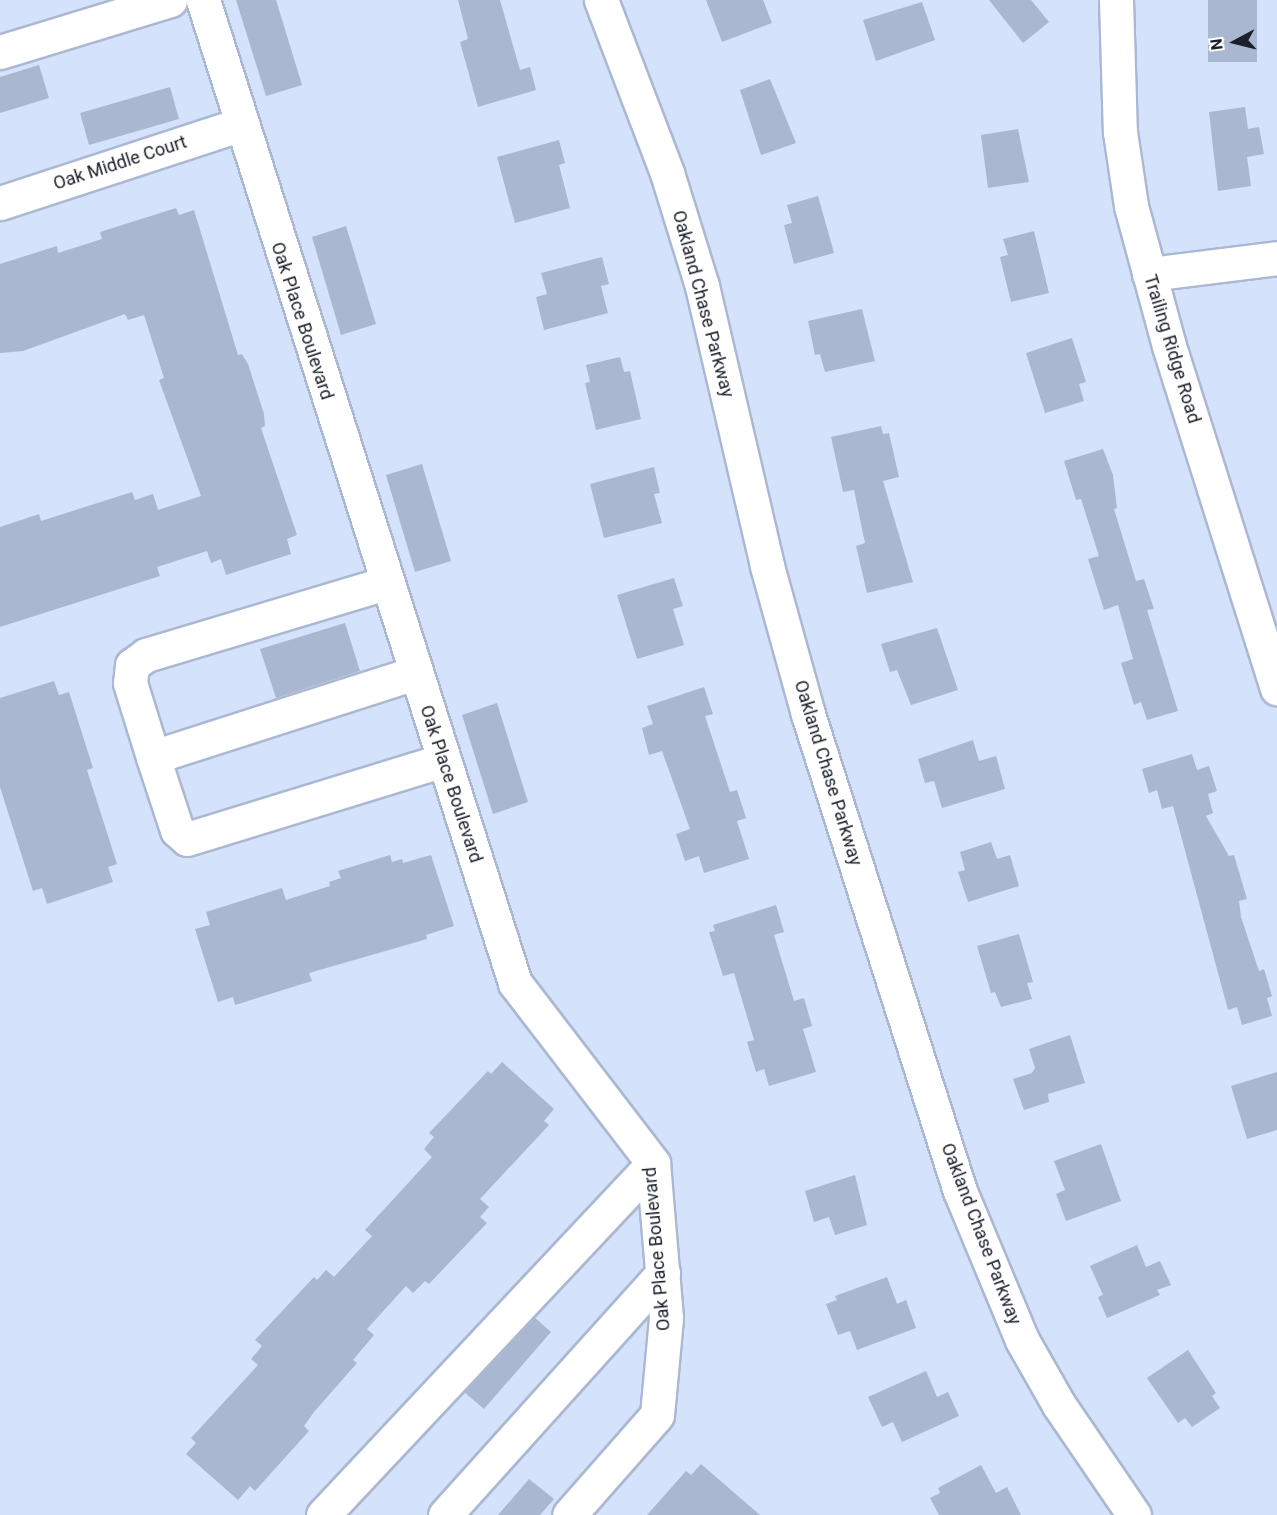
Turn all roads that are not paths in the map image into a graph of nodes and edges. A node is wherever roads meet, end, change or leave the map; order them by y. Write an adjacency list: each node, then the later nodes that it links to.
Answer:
1 (170, 0): 5 (street)
2 (203, 0): 6 (street, Oak Place Boulevard)
3 (601, 0): 20 (street, Oakland Chase Parkway)
4 (1116, 0): 9 (street, Trailing Ridge Road)
5 (0, 52)
6 (240, 124): 7 (street, Oak Middle Court); 10 (street, Oak Place Boulevard)
7 (0, 203)
8 (1277, 258): 9 (street)
9 (1149, 274): 12 (street, Trailing Ridge Road)
10 (386, 583): 11 (street, Oak Place Boulevard); 13 (street)
11 (415, 673): 13 (street); 14 (street, Oak Place Boulevard)
12 (1277, 688)
13 (153, 757): 14 (street)
14 (443, 760): 15 (street, Oak Place Boulevard)
15 (653, 1163): 16 (street, Oak Place Boulevard); 17 (street)
16 (663, 1273): 18 (street); 19 (street, Oak Place Boulevard)
17 (323, 1515)
18 (445, 1515)
19 (569, 1515)
20 (1134, 1515)

